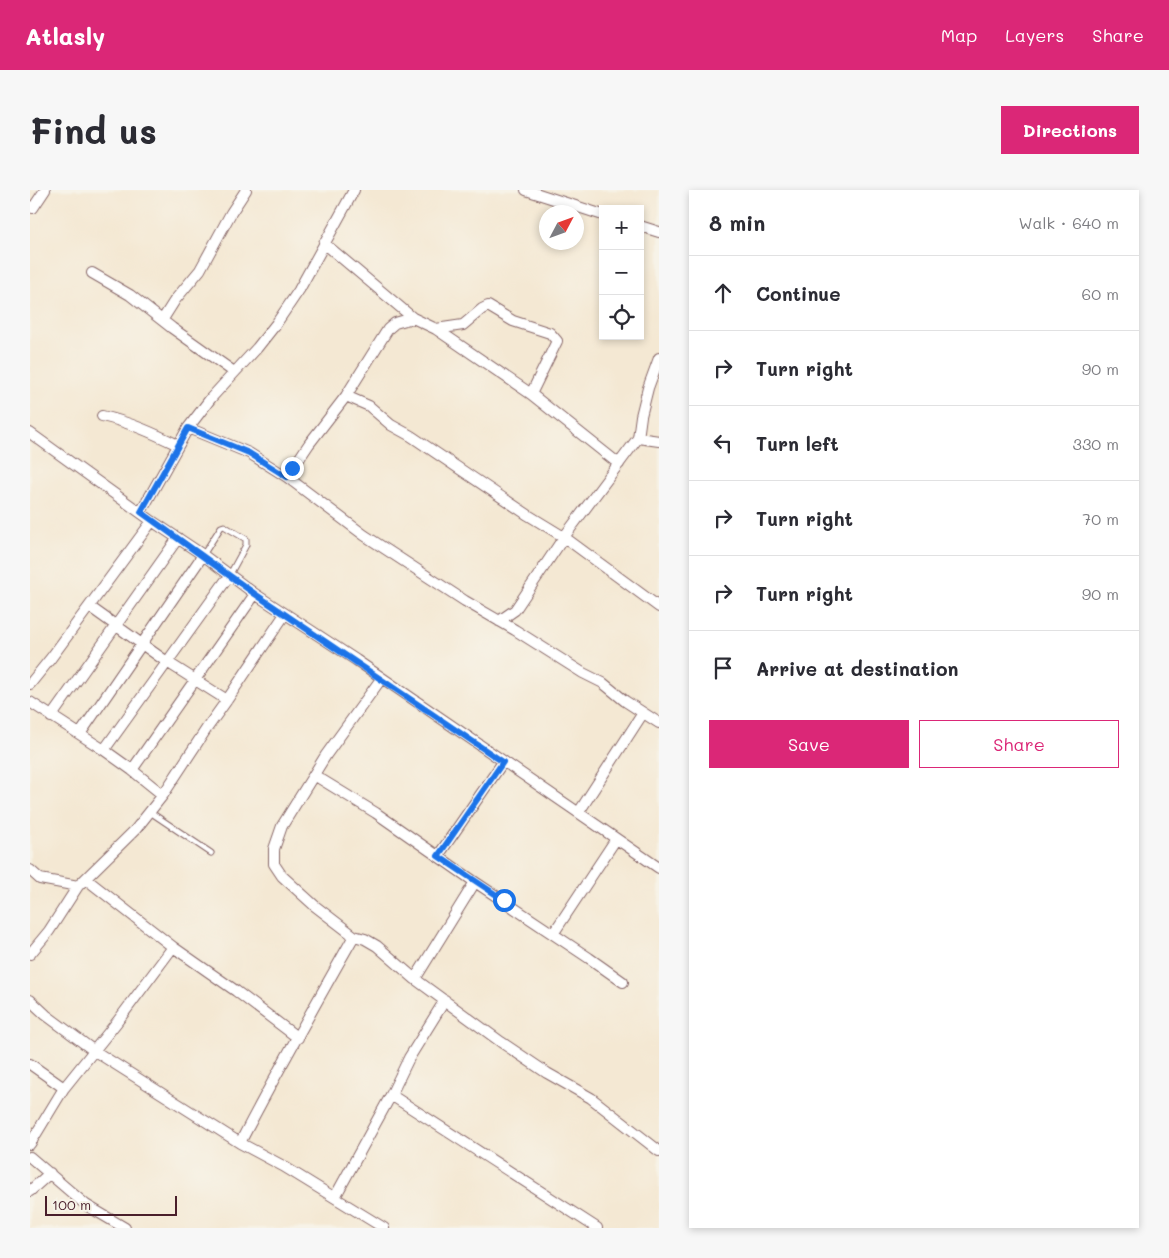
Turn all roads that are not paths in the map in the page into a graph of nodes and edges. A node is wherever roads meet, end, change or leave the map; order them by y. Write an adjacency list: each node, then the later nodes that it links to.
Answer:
1 (45, 190): 5 (street)
2 (246, 190): 12 (street)
3 (354, 190): 9 (street)
4 (526, 190): 6 (street)
5 (33, 208)
6 (599, 214)
7 (644, 227): 8 (street)
8 (659, 232)
9 (324, 243): 11 (street); 15 (street)
10 (92, 273): 12 (street)
11 (413, 318): 13 (street); 17 (street)
12 (163, 319): 15 (street)
13 (436, 329): 16 (street); 16 (street)
14 (659, 358): 21 (street)
15 (234, 372): 19 (street)
16 (531, 394): 24 (street)
17 (346, 396): 25 (street); 28 (street)
18 (102, 416): 23 (street)
19 (188, 428): 23 (street); 25 (street)
20 (30, 433): 26 (street)
21 (638, 438): 22 (street); 24 (street)
22 (659, 441)
23 (178, 445): 26 (street)
24 (619, 464): 28 (street)
25 (287, 477): 37 (street)
26 (141, 512): 27 (street)
27 (152, 521): 29 (street); 33 (street)
28 (564, 537): 34 (street); 35 (street)
29 (178, 538): 30 (street); 38 (street)
30 (203, 555): 31 (street); 31 (lane); 40 (street)
31 (229, 576): 32 (street); 41 (street)
32 (255, 594): 36 (street); 43 (street)
33 (90, 607): 38 (street); 44 (street)
34 (659, 607)
35 (515, 610): 37 (street); 39 (street)
36 (284, 614): 42 (street); 45 (street)
37 (499, 621): 39 (street)
38 (116, 626): 40 (street); 48 (street)
39 (515, 630): 47 (street)
40 (141, 644): 41 (street); 50 (street)
41 (167, 662): 43 (street); 51 (street)
42 (382, 679): 52 (street); 54 (street)
43 (194, 680): 45 (street); 53 (street)
44 (30, 684)
45 (228, 700): 55 (street)
46 (30, 702): 48 (street)
47 (643, 713): 49 (street); 57 (street)
48 (51, 717): 50 (street)
49 (659, 723)
50 (80, 734): 51 (street)
51 (104, 750): 53 (street)
52 (503, 762): 57 (street); 60 (street)
53 (132, 770): 55 (street)
54 (314, 775): 60 (street); 67 (street)
55 (163, 795): 56 (street)
56 (149, 812): 59 (lane); 63 (street)
57 (579, 812): 58 (street)
58 (616, 839): 61 (street); 66 (street)
59 (212, 853)
60 (438, 856): 64 (street)
61 (659, 868)
62 (30, 870): 65 (street)
63 (86, 879): 65 (street); 68 (street)
64 (475, 882): 66 (street); 70 (street)
65 (78, 886): 69 (street)
66 (553, 934): 71 (street)
67 (354, 936): 70 (street); 74 (street)
68 (173, 947): 74 (street); 75 (street)
69 (30, 954)
70 (415, 978): 73 (street)
71 (623, 982)
72 (30, 1000): 75 (street)
73 (445, 1000): 78 (street); 81 (street)
74 (298, 1038): 79 (street)
75 (93, 1050): 77 (street); 79 (street)
76 (30, 1064): 77 (street)
77 (64, 1088): 80 (street)
78 (391, 1095): 85 (street); 88 (street)
79 (240, 1143): 85 (street)
80 (30, 1144)
81 (659, 1151)
82 (30, 1157): 83 (street)
83 (50, 1173): 84 (street); 86 (street)
84 (30, 1191)
85 (335, 1197): 87 (street)
86 (125, 1228)
87 (384, 1228)
88 (597, 1228)

